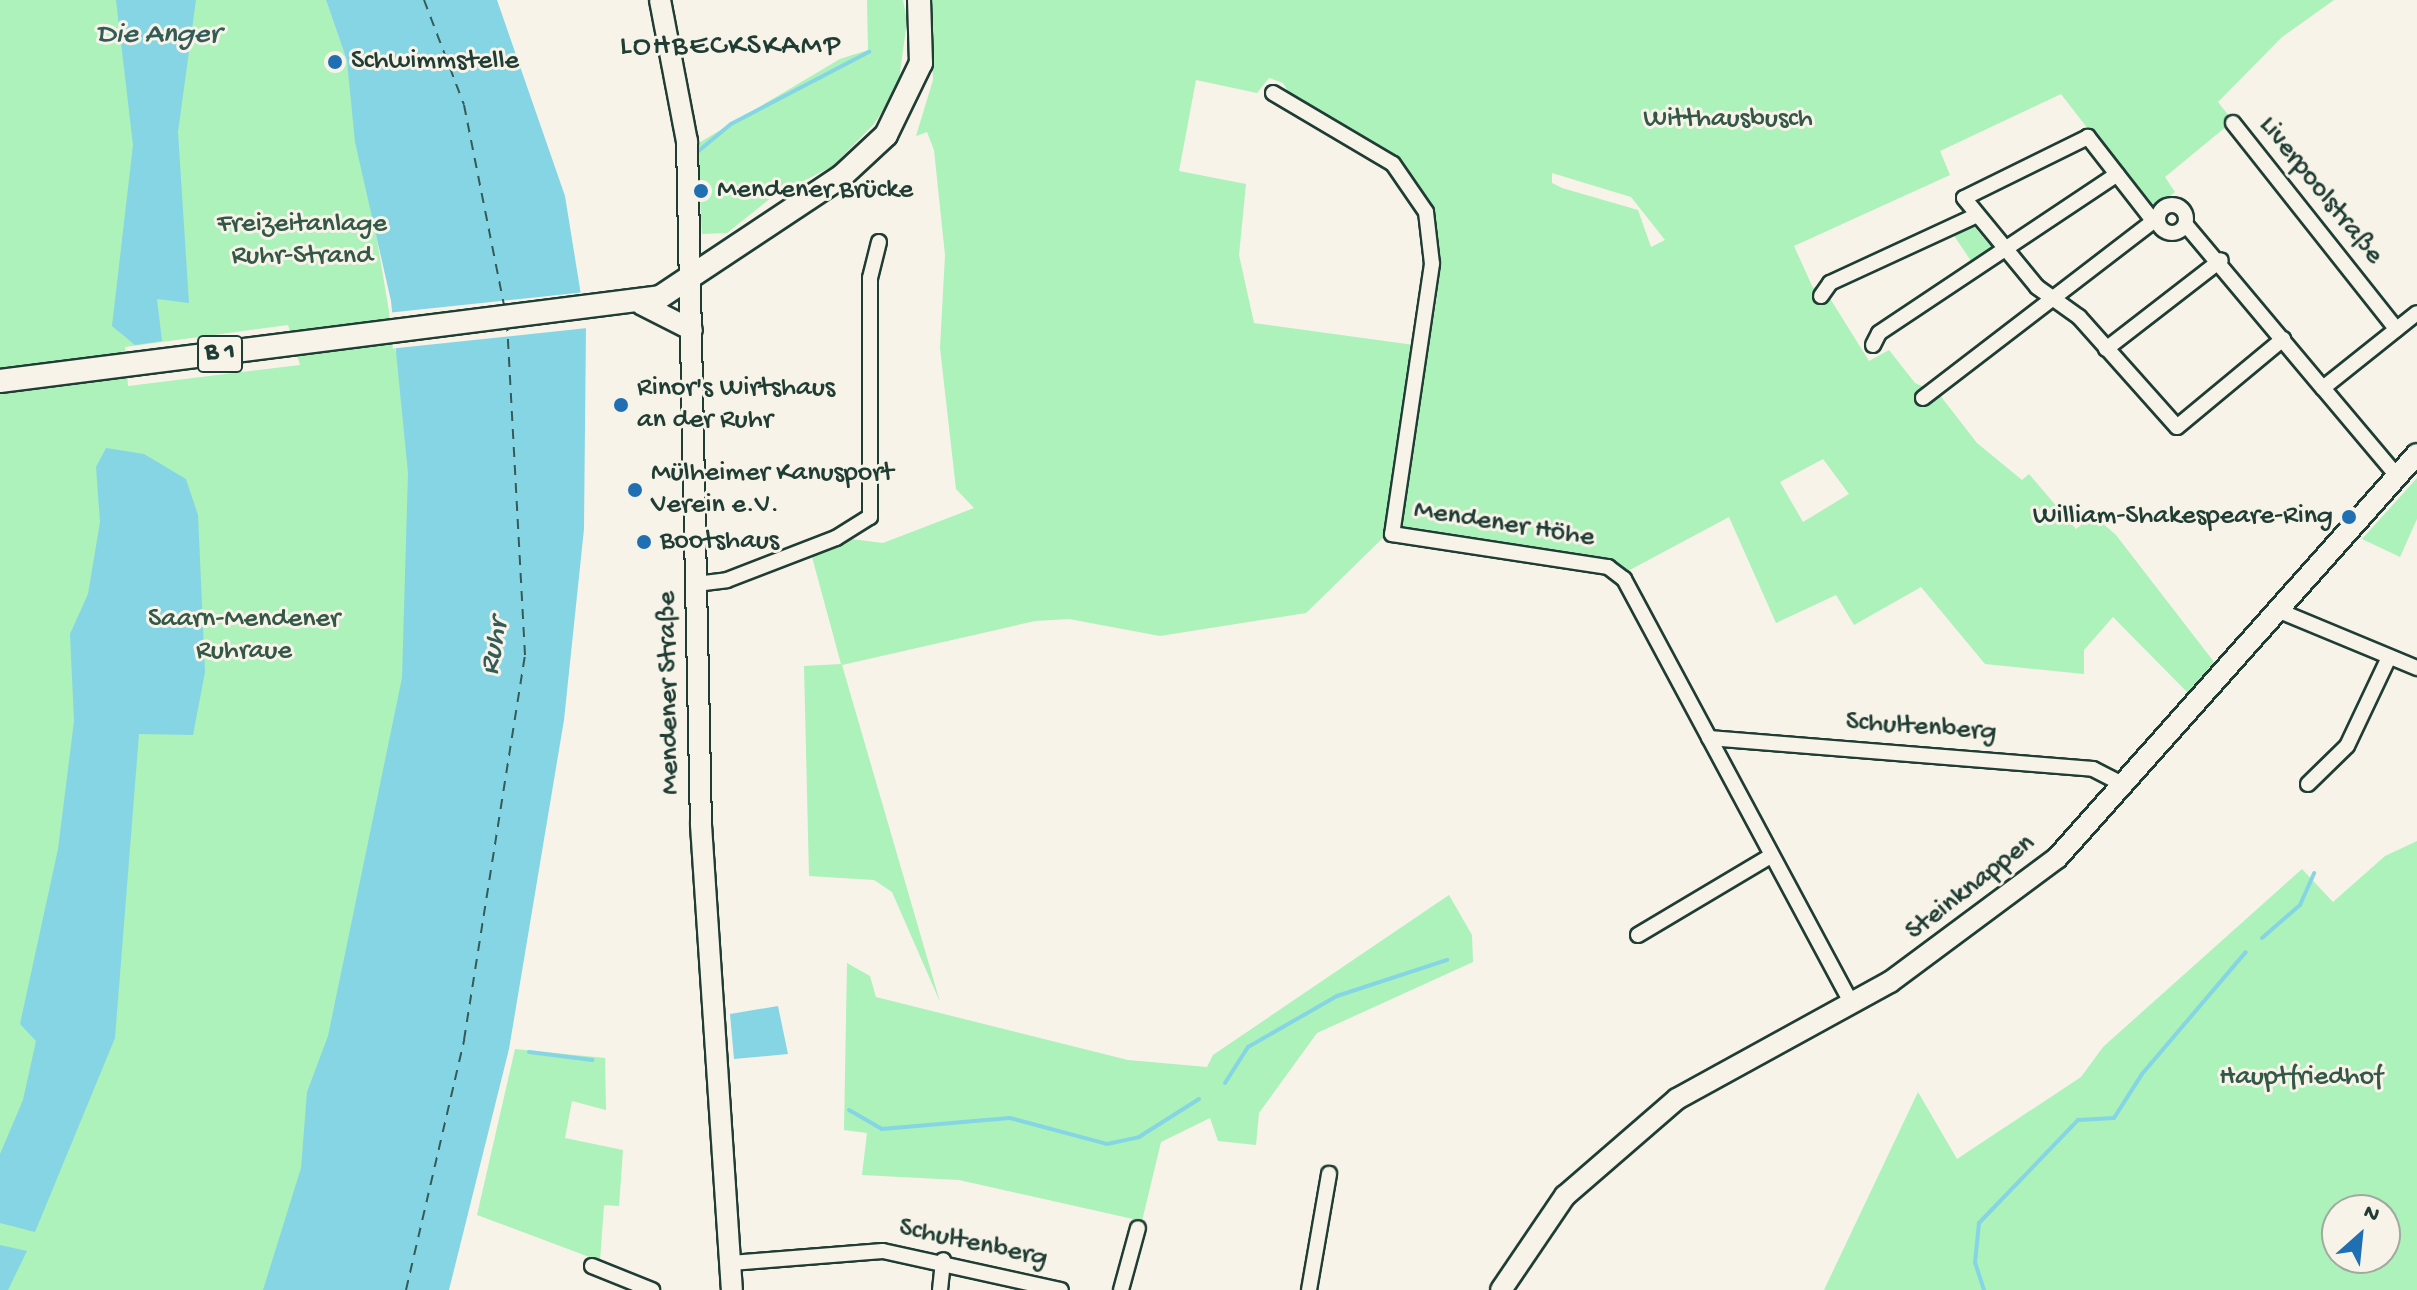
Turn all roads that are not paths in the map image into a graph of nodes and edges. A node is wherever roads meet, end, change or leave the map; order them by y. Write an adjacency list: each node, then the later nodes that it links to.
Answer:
1 (660, 0): 12 (street, Mendener Straße)
2 (919, 0): 12 (main road, B 1)
3 (1273, 93): 31 (street, Mendener Höhe)
4 (2233, 123): 17 (street, Liverpoolstraße)
5 (2117, 174): 6 (street); 7 (street); 10 (street)
6 (1977, 215): 10 (street); 13 (street)
7 (2154, 218): 8 (street); 8 (street); 14 (street)
8 (2186, 225): 11 (street)
9 (879, 242): 27 (street)
10 (2004, 250): 14 (street); 20 (street)
11 (2221, 260): 19 (street); 21 (street)
12 (691, 279): 15 (main road, B 1); 18 (street, Mendener Straße)
13 (1821, 296)
14 (2052, 296): 21 (street); 24 (street)
15 (636, 304): 18 (street); 22 (main road, B 1)
16 (2417, 313): 17 (street)
17 (2396, 329): 23 (street)
18 (692, 330): 27 (street, Mendener Straße)
19 (2283, 339): 21 (street); 23 (street)
20 (1873, 345)
21 (2106, 349)
22 (0, 381)
23 (2323, 388): 26 (street)
24 (1923, 398)
25 (2417, 454): 26 (street, Steinknappen)
26 (2397, 476): 28 (street, Steinknappen)
27 (696, 584): 40 (street, Mendener Straße)
28 (2277, 610): 29 (street); 33 (street, Steinknappen)
29 (2389, 657): 30 (street); 32 (street)
30 (2417, 668)
31 (1709, 738): 33 (street, Schultenberg); 34 (street, Mendener Höhe)
32 (2308, 784)
33 (2124, 785): 36 (street, Steinknappen)
34 (1769, 857): 35 (street); 36 (street, Mendener Höhe)
35 (1638, 935)
36 (1852, 1004): 48 (street, Steinknappen)
37 (1329, 1174): 47 (street)
38 (1138, 1228): 46 (street)
39 (943, 1260): 40 (street, Schultenberg); 44 (street); 45 (street, Schultenberg)
40 (731, 1263): 43 (street, Mendener Straße)
41 (592, 1266): 42 (street)
42 (652, 1290)
43 (732, 1290)
44 (940, 1290)
45 (1061, 1290)
46 (1121, 1290)
47 (1309, 1290)
48 (1501, 1290)

